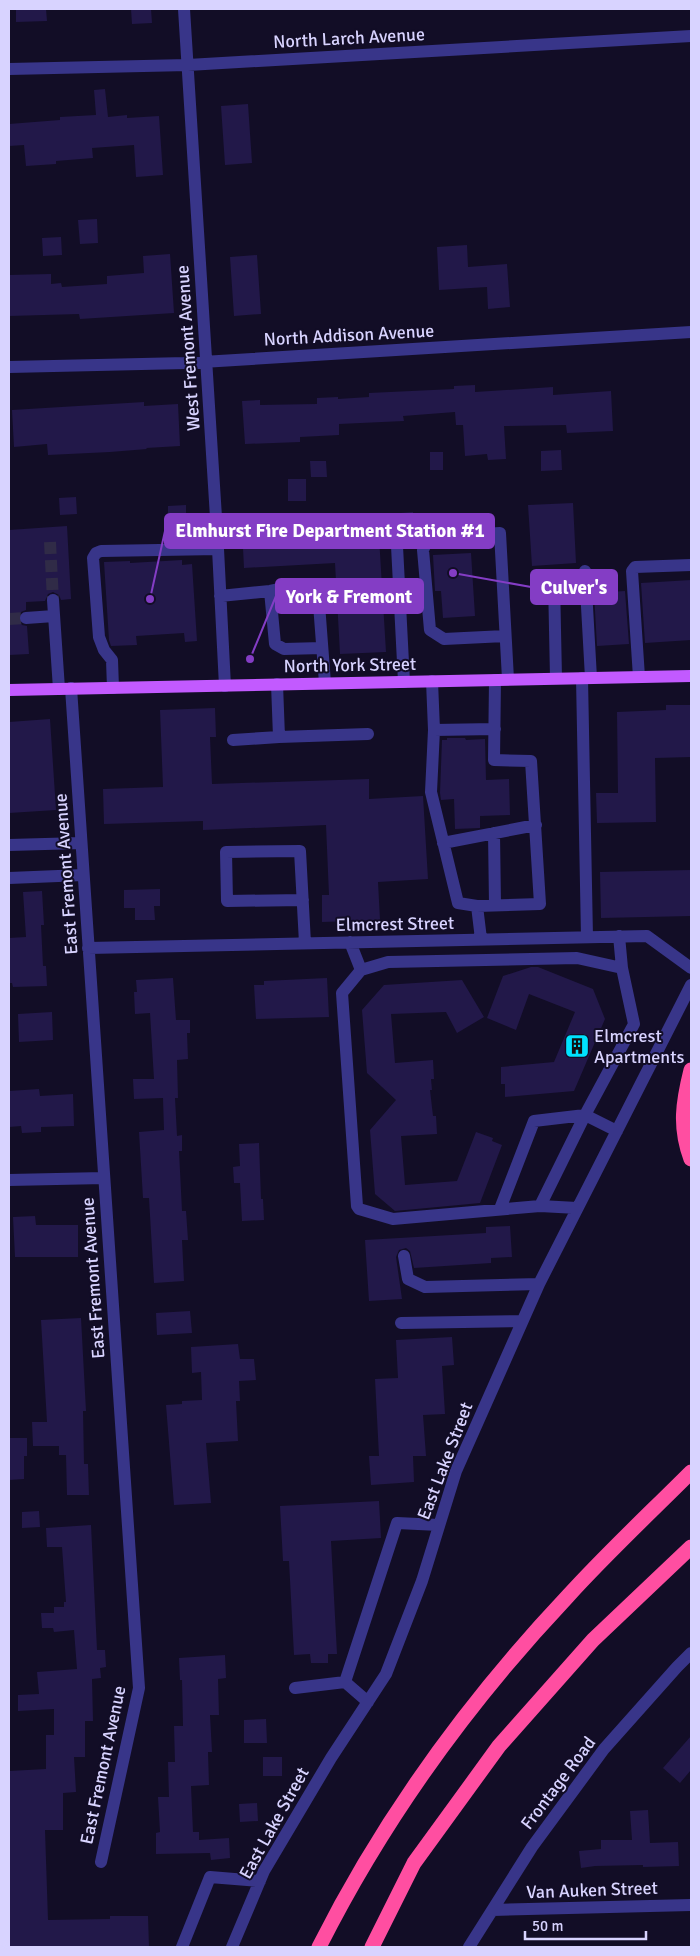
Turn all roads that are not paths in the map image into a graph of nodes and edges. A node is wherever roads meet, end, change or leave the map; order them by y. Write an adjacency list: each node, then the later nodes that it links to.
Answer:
1 (184, 9): 3 (street, West Fremont Avenue)
2 (691, 36): 3 (street, North Larch Avenue)
3 (188, 65): 4 (street, North Larch Avenue); 6 (street, West Fremont Avenue)
4 (9, 68)
5 (691, 332): 6 (street, North Addison Avenue)
6 (206, 362): 7 (street, North Addison Avenue); 9 (street, West Fremont Avenue)
7 (9, 368)
8 (396, 546): 26 (street)
9 (218, 549): 14 (street, West Fremont Avenue); 31 (street)
10 (691, 565): 21 (street)
11 (586, 571): 23 (street)
12 (554, 581): 22 (street)
13 (270, 591): 14 (street); 19 (street); 19 (street)
14 (220, 596): 29 (street, West Fremont Avenue)
15 (53, 600): 16 (street, East Fremont Avenue)
16 (54, 616): 17 (street); 30 (street, East Fremont Avenue)
17 (26, 618)
18 (505, 636): 18 (street); 24 (street)
19 (322, 648): 27 (street)
20 (691, 676): 21 (main road, North York Street)
21 (638, 677): 23 (main road, North York Street)
22 (556, 678): 23 (main road, North York Street); 24 (main road, North York Street)
23 (586, 678): 49 (street)
24 (501, 680): 25 (main road, North York Street); 33 (street)
25 (432, 681): 26 (main road, North York Street); 34 (street)
26 (404, 682): 27 (main road, North York Street)
27 (325, 683): 28 (main road, North York Street)
28 (277, 684): 29 (main road, North York Street); 36 (street)
29 (225, 686): 31 (main road, North York Street)
30 (65, 688): 31 (main road, North York Street); 32 (main road, North York Street); 40 (street, East Fremont Avenue)
31 (112, 688)
32 (9, 690)
33 (495, 729): 34 (street); 38 (street)
34 (434, 730): 41 (street)
35 (368, 734): 36 (street)
36 (279, 737): 37 (street)
37 (233, 740)
38 (536, 825): 39 (street); 46 (street)
39 (494, 833): 41 (street); 46 (street)
40 (81, 843): 42 (street); 43 (street, East Fremont Avenue)
41 (443, 843): 47 (street)
42 (9, 845)
43 (83, 875): 44 (street); 53 (street, East Fremont Avenue)
44 (9, 878)
45 (303, 900): 45 (street); 52 (street)
46 (495, 905): 47 (street)
47 (477, 906): 50 (street)
48 (619, 936): 49 (street, Elmcrest Street); 54 (street); 55 (street, Elmcrest Street)
49 (587, 937): 50 (street, Elmcrest Street)
50 (481, 939): 51 (street, Elmcrest Street)
51 (350, 942): 52 (street, Elmcrest Street); 56 (street)
52 (305, 943): 53 (street, Elmcrest Street)
53 (88, 948): 62 (street, East Fremont Avenue)
54 (622, 968): 56 (street); 59 (street)
55 (691, 968)
56 (361, 970): 66 (street)
57 (691, 985): 60 (street, East Lake Street)
58 (691, 1070): 61 (highway)
59 (585, 1115): 60 (street); 64 (street); 66 (street)
60 (617, 1131): 65 (street, East Lake Street)
61 (691, 1159)
62 (104, 1178): 63 (street); 80 (street, East Fremont Avenue)
63 (9, 1180)
64 (540, 1206): 65 (street); 66 (street)
65 (577, 1208): 68 (street, East Lake Street)
66 (500, 1210)
67 (404, 1256): 68 (street)
68 (539, 1284): 69 (street, East Lake Street)
69 (522, 1321): 70 (street); 72 (street, East Lake Street)
70 (401, 1323)
71 (691, 1472): 86 (highway)
72 (439, 1525): 77 (street); 79 (street, East Lake Street)
73 (691, 1547): 87 (highway)
74 (691, 1653): 76 (street, Frontage Road)
75 (691, 1666): 76 (street)
76 (677, 1667): 83 (street, Frontage Road)
77 (345, 1682): 78 (street); 79 (street)
78 (295, 1688)
79 (368, 1702): 81 (street, East Lake Street)
80 (101, 1862)
81 (260, 1881): 84 (street); 85 (street, East Lake Street)
82 (691, 1905): 83 (street, Van Auken Street)
83 (493, 1910): 88 (street, Frontage Road)
84 (182, 1947)
85 (232, 1947)
86 (319, 1947)
87 (372, 1947)
88 (469, 1947)

